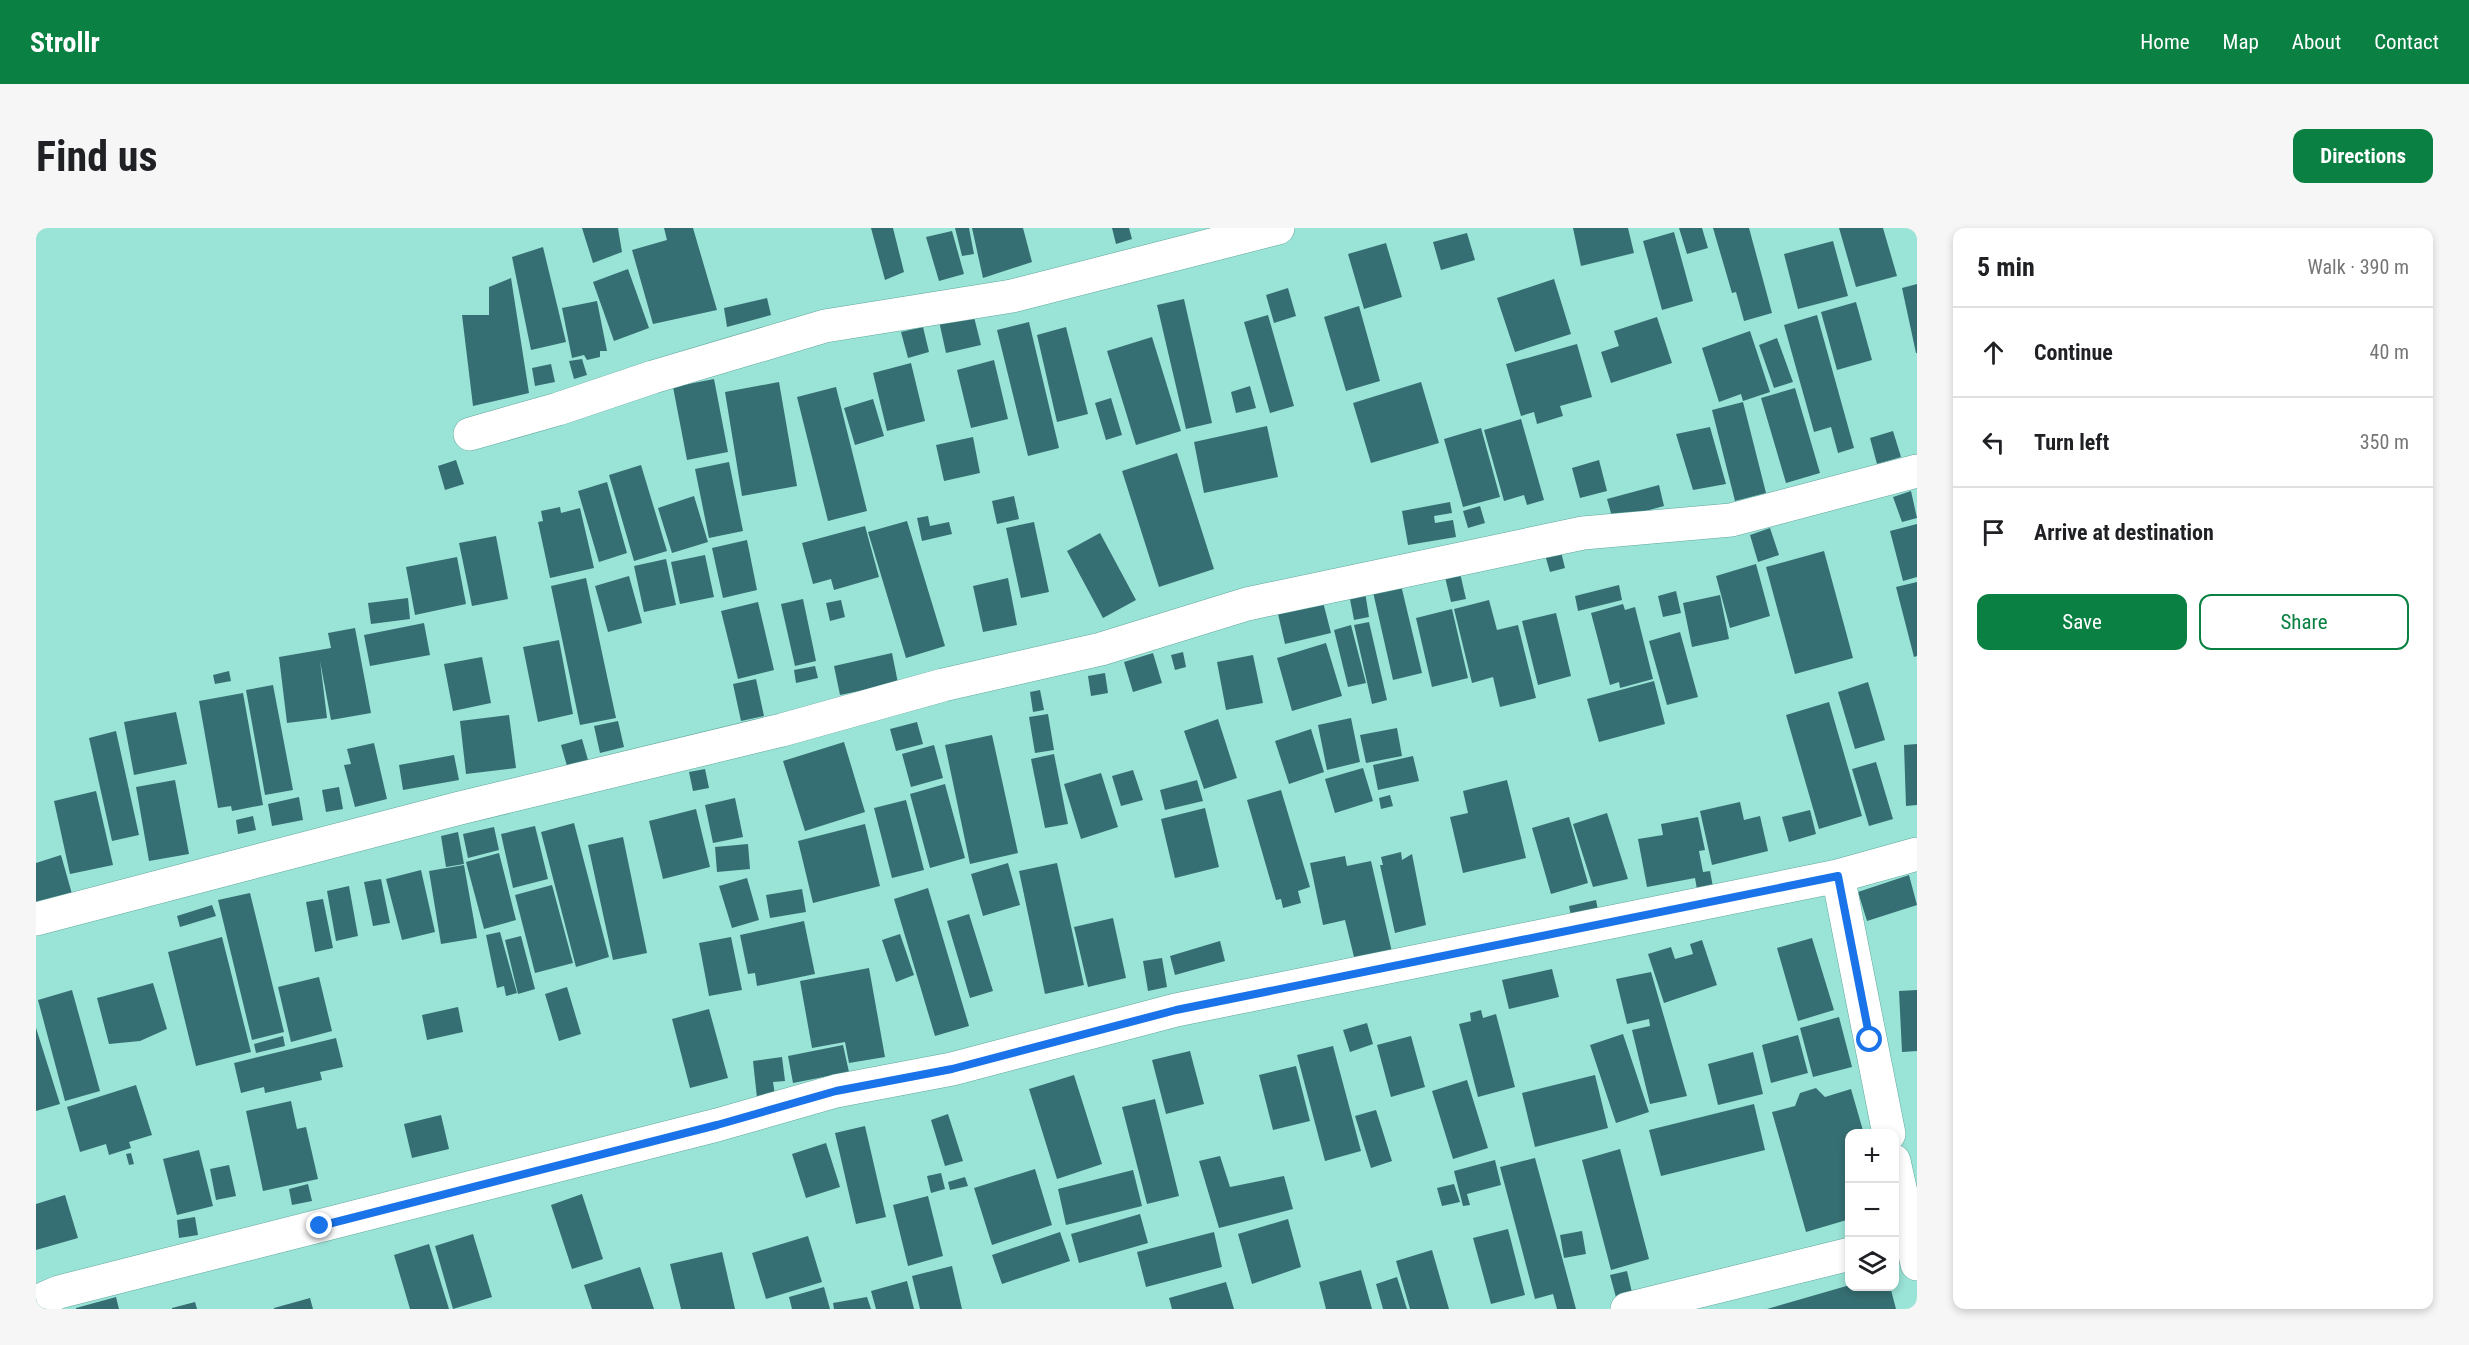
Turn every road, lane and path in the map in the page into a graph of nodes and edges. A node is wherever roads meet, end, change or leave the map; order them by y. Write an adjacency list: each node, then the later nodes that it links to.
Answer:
1 (1278, 228): 2 (street)
2 (470, 434)
3 (1917, 471): 6 (street)
4 (1917, 854): 5 (street)
5 (1838, 876): 7 (street); 11 (street)
6 (36, 919)
7 (1888, 1129)
8 (1898, 1183): 9 (street)
9 (1910, 1245)
10 (1845, 1255): 12 (street)
11 (36, 1302)
12 (1627, 1309)

